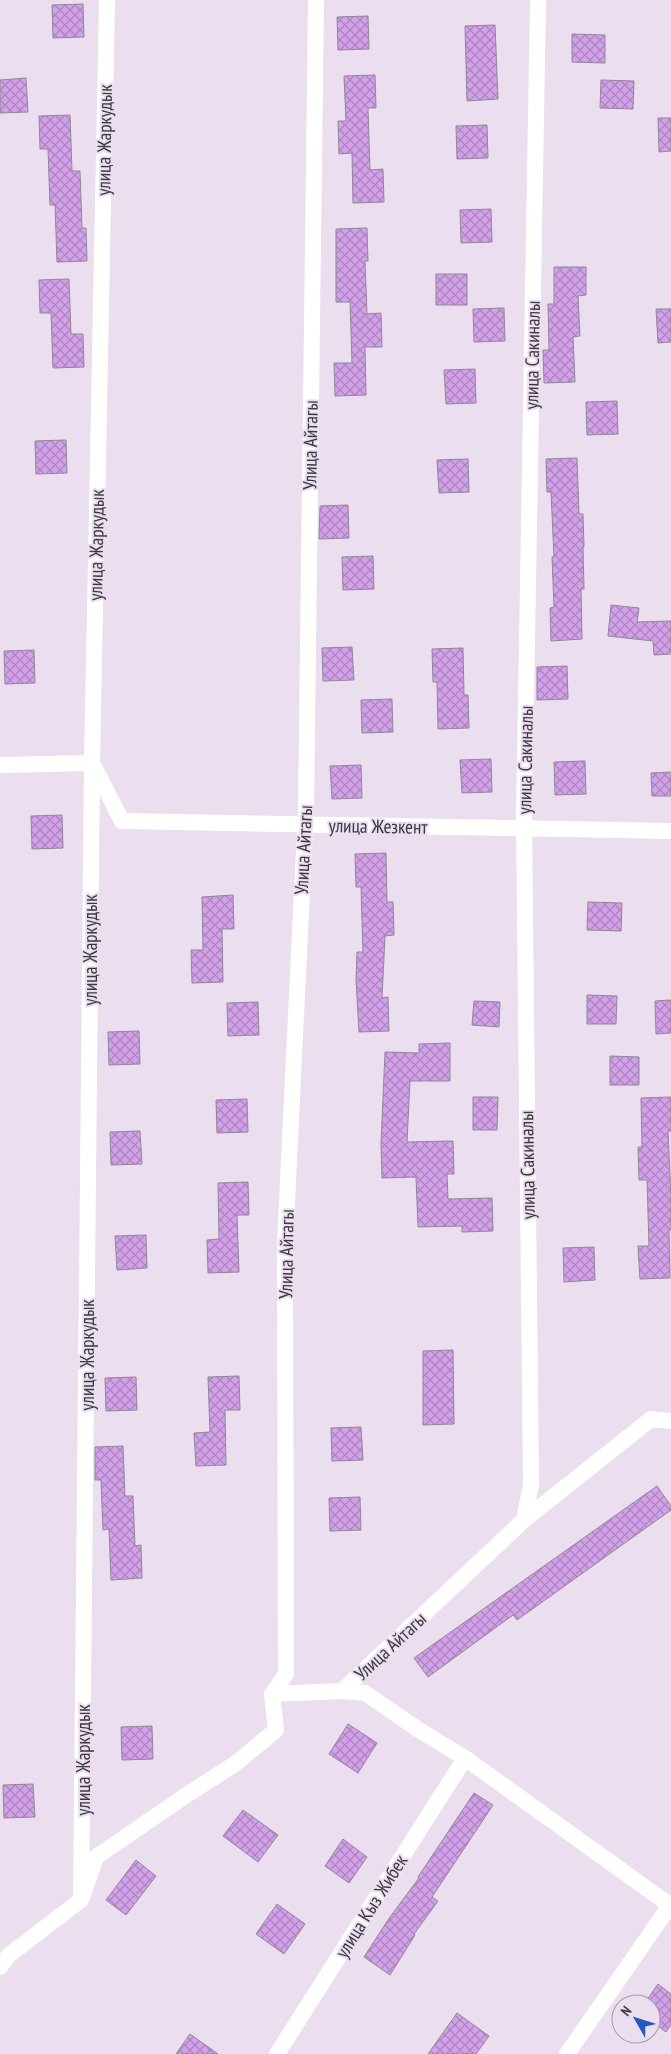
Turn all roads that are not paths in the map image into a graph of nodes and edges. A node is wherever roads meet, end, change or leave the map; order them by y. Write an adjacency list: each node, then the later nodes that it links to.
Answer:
1 (107, 0): 4 (street, улица Жаркудык)
2 (316, 0): 6 (street, Улица Айтагы)
3 (538, 0): 7 (street, улица Сакиналы)
4 (92, 763): 5 (street); 6 (street, улица Жезкент); 14 (street, улица Жаркудык)
5 (0, 765)
6 (305, 824): 7 (street, улица Жезкент); 12 (street, Улица Айтагы)
7 (524, 828): 8 (street, улица Жезкент); 10 (street, улица Сакиналы)
8 (671, 831)
9 (671, 1421): 10 (street, Улица Айтагы)
10 (524, 1520): 11 (street, Улица Айтагы)
11 (342, 1691): 12 (street, Улица Айтагы); 13 (street, Улица Айтагы)
12 (272, 1694): 14 (street)
13 (465, 1758): 15 (street, Улица Айтагы); 17 (street, улица Кыз Жибек)
14 (81, 1900): 16 (street)
15 (671, 1905): 18 (street)
16 (0, 1967)
17 (277, 2054)
18 (567, 2054)

